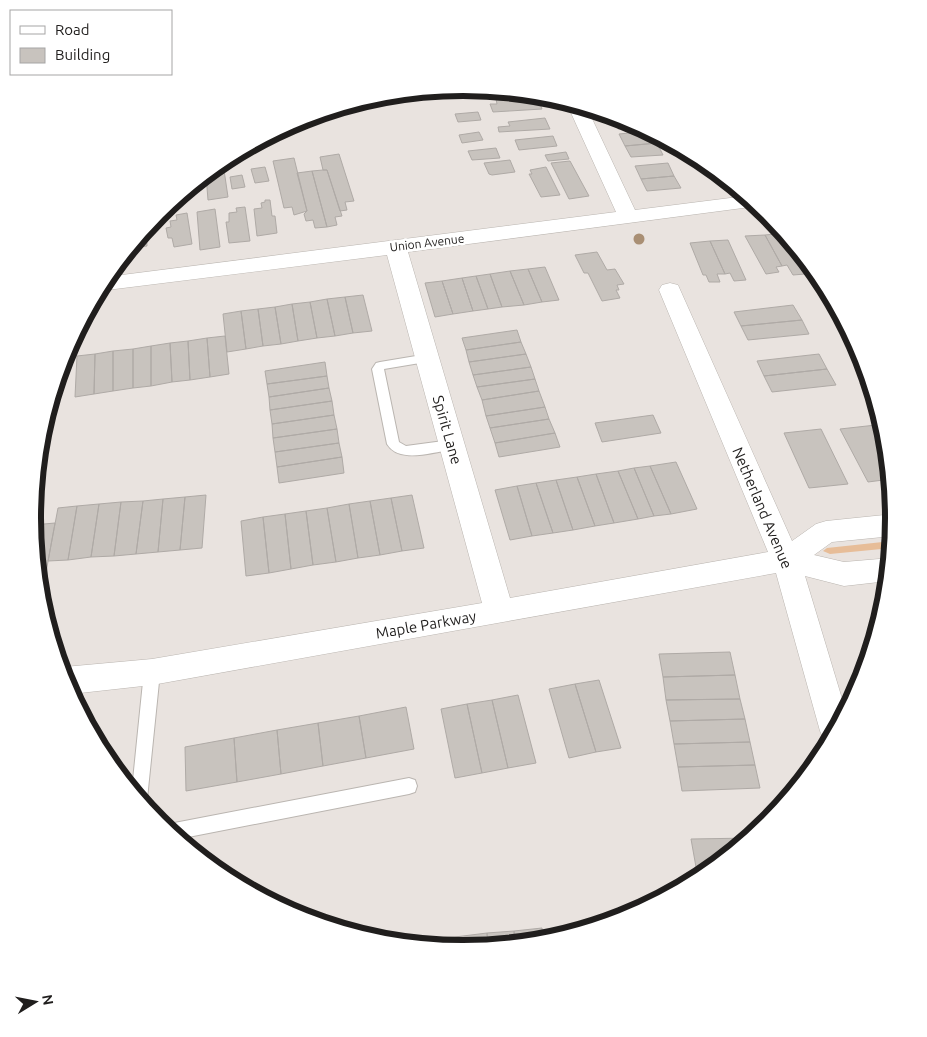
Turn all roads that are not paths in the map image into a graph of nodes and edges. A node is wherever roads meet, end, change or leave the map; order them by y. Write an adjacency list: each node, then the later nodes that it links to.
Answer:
1 (580, 113): 3 (street)
2 (743, 202): 3 (street, Union Avenue)
3 (628, 216): 4 (street, Union Avenue)
4 (396, 247): 5 (street, Union Avenue); 7 (street, Spirit Lane)
5 (112, 285)
6 (670, 290): 10 (street, Netherland Avenue)
7 (428, 358): 8 (street, Spirit Lane); 8 (lane)
8 (452, 445): 12 (street, Spirit Lane)
9 (886, 526): 10 (street, Maple Parkway)
10 (786, 560): 11 (street, Maple Parkway); 12 (street, Maple Parkway); 15 (street, Netherland Avenue)
11 (882, 570)
12 (499, 612): 13 (street, Maple Parkway)
13 (152, 672): 14 (street, Maple Parkway); 17 (lane)
14 (73, 680)
15 (833, 722)
16 (409, 786): 18 (lane)
17 (140, 790)
18 (179, 830)

